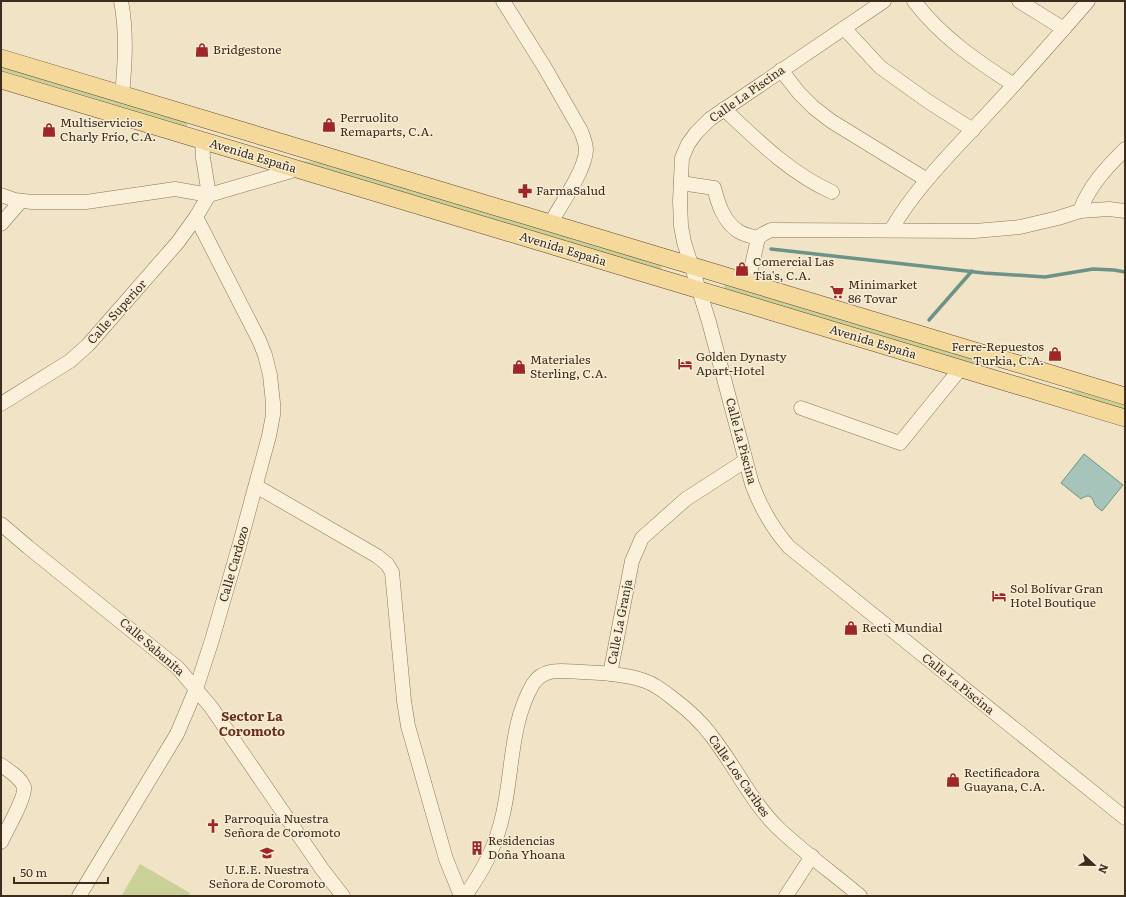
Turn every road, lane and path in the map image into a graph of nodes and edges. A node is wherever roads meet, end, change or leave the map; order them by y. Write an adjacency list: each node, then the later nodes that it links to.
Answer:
1 (121, 1): 13 (street)
2 (503, 1): 30 (street)
3 (884, 1): 7 (street, Calle La Piscina)
4 (914, 1): 12 (street)
5 (1019, 1): 8 (street)
6 (1088, 1): 8 (street)
7 (844, 28): 10 (street, Calle La Piscina); 16 (street)
8 (1064, 29): 12 (street)
9 (1, 58): 13 (main road, Avenida España)
10 (781, 70): 14 (street, Calle La Piscina); 20 (street)
11 (1, 80): 17 (main road, Avenida España)
12 (1014, 85): 16 (street)
13 (122, 95): 15 (main road, Avenida España)
14 (724, 109): 21 (street, Calle La Piscina); 22 (street)
15 (203, 120): 17 (main road); 30 (main road, Avenida España)
16 (972, 130): 20 (street)
17 (202, 140): 19 (main road, Avenida España); 23 (street)
18 (1125, 148): 26 (street)
19 (298, 169): 23 (street); 35 (main road, Avenida España)
20 (928, 180): 31 (street)
21 (681, 183): 32 (street); 33 (street, Calle La Piscina)
22 (832, 192)
23 (209, 195): 25 (street); 28 (street, Calle Superior)
24 (1, 196): 25 (street)
25 (21, 200): 29 (street)
26 (1080, 211): 27 (street); 31 (street)
27 (1125, 211)
28 (196, 217): 40 (street, Calle Superior); 44 (street, Calle Cardozo)
29 (1, 224)
30 (550, 224): 33 (main road, Avenida España)
31 (891, 230): 32 (street)
32 (758, 238): 34 (street)
33 (691, 266): 34 (main road, Avenida España); 35 (street, Calle La Piscina)
34 (748, 283): 36 (main road, Avenida España)
35 (699, 290): 37 (main road, Avenida España); 43 (street, Calle La Piscina)
36 (994, 357): 38 (main road); 39 (main road, Avenida España)
37 (961, 368): 38 (main road, Avenida España); 41 (street)
38 (988, 376): 42 (main road, Avenida España)
39 (1125, 396)
40 (1, 404)
41 (801, 408)
42 (1125, 418)
43 (745, 461): 46 (street, Calle La Granja); 49 (street, Calle La Piscina)
44 (256, 486): 47 (street, Calle Cardozo); 54 (street)
45 (1, 524): 47 (street, Calle Sabanita)
46 (610, 674): 51 (street, Calle Los Caribes); 55 (street, Calle La Granja)
47 (196, 688): 52 (street, Calle Cardozo); 53 (street, Calle Sabanita)
48 (1, 765): 50 (street)
49 (1125, 818)
50 (1, 842)
51 (812, 856): 56 (street); 57 (street, Calle Los Caribes)
52 (79, 896)
53 (343, 896)
54 (461, 896)
55 (465, 896)
56 (786, 896)
57 (860, 896)

